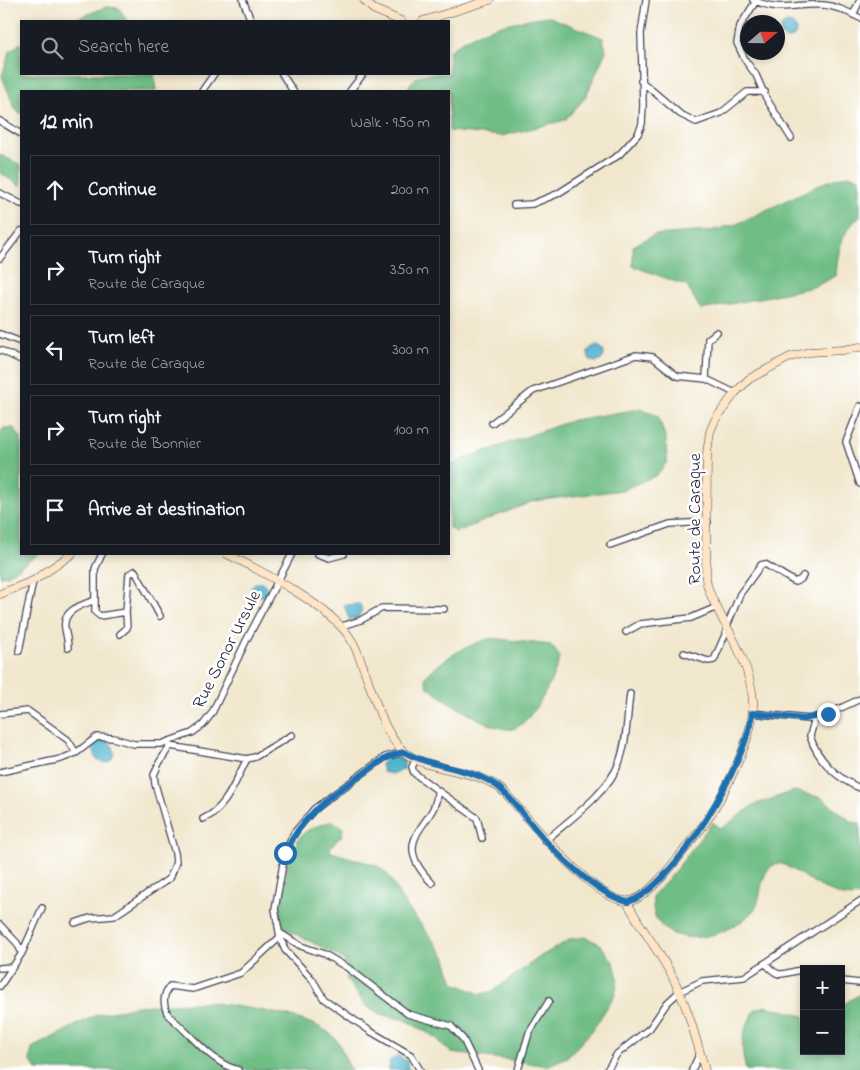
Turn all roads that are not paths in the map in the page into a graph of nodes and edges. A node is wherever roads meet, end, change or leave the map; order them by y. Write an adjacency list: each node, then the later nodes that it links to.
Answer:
1 (243, 0): 9 (street)
2 (364, 0): 10 (street)
3 (490, 0): 11 (street)
4 (646, 0): 15 (street)
5 (860, 0): 7 (street)
6 (754, 1): 7 (street); 19 (street)
7 (854, 15): 8 (street)
8 (860, 18)
9 (250, 20)
10 (399, 20)
11 (426, 20)
12 (213, 75): 16 (street)
13 (283, 75): 17 (street)
14 (362, 75): 18 (street)
15 (642, 81): 19 (street); 25 (street)
16 (203, 90)
17 (292, 90)
18 (351, 90)
19 (765, 92): 22 (street)
20 (0, 121): 21 (street)
21 (20, 133)
22 (791, 138)
23 (0, 194): 24 (street)
24 (20, 204)
25 (514, 205)
26 (20, 232): 27 (street)
27 (0, 258)
28 (716, 332): 34 (street)
29 (0, 334): 30 (street)
30 (20, 342)
31 (860, 347): 35 (street, Route de Caraque)
32 (0, 350): 33 (street)
33 (20, 360)
34 (706, 379): 35 (street); 37 (street)
35 (735, 393): 39 (street, Route de Caraque)
36 (860, 406): 38 (street)
37 (492, 424)
38 (860, 484)
39 (708, 522): 40 (street); 52 (street, Route de Caraque)
40 (610, 545)
41 (71, 555): 49 (street)
42 (101, 555): 51 (street)
43 (229, 555): 48 (street)
44 (292, 555): 48 (street, Rue Sonor Ursule)
45 (320, 555): 46 (street)
46 (340, 555)
47 (803, 576): 57 (street)
48 (279, 580): 56 (street); 69 (street, Rue Sonor Ursule)
49 (33, 581): 50 (street); 61 (street)
50 (0, 594)
51 (95, 600): 54 (street); 60 (street)
52 (716, 607): 57 (street, Route de Caraque); 58 (street)
53 (444, 609): 56 (street)
54 (126, 612): 55 (street); 59 (street)
55 (160, 616)
56 (342, 626): 71 (street)
57 (727, 627): 62 (street); 65 (street, Route de Caraque)
58 (626, 632)
59 (120, 634)
60 (68, 648)
61 (20, 651)
62 (684, 653)
63 (630, 694): 79 (street)
64 (860, 698): 67 (street)
65 (752, 713): 67 (street); 82 (street, Route de Caraque)
66 (0, 714): 70 (street)
67 (815, 718): 75 (street)
68 (292, 735): 72 (street)
69 (170, 744): 70 (street, Rue Sonor Ursule); 72 (street); 84 (street)
70 (76, 752): 74 (street, Rue Sonor Ursule)
71 (404, 752): 73 (street); 86 (street)
72 (247, 759): 77 (street)
73 (416, 759): 76 (street); 79 (street)
74 (0, 772)
75 (860, 788)
76 (437, 790): 78 (street); 80 (street)
77 (203, 818)
78 (482, 838)
79 (545, 841): 82 (street)
80 (432, 883)
81 (860, 901): 88 (street)
82 (628, 902): 95 (street)
83 (42, 908): 87 (street)
84 (75, 923)
85 (0, 925): 87 (street)
86 (280, 935): 98 (street); 99 (street); 100 (street)
87 (22, 953): 90 (street)
88 (765, 963): 91 (street); 95 (street)
89 (0, 968): 90 (street)
90 (12, 968): 94 (street)
91 (800, 971)
92 (845, 981): 93 (street)
93 (860, 983)
94 (0, 986)
95 (679, 992): 97 (street); 102 (street)
96 (549, 1001): 101 (street)
97 (700, 1053): 103 (street); 104 (street)
98 (238, 1070)
99 (420, 1070)
100 (478, 1070)
101 (518, 1070)
102 (607, 1070)
103 (692, 1070)
104 (705, 1070)

